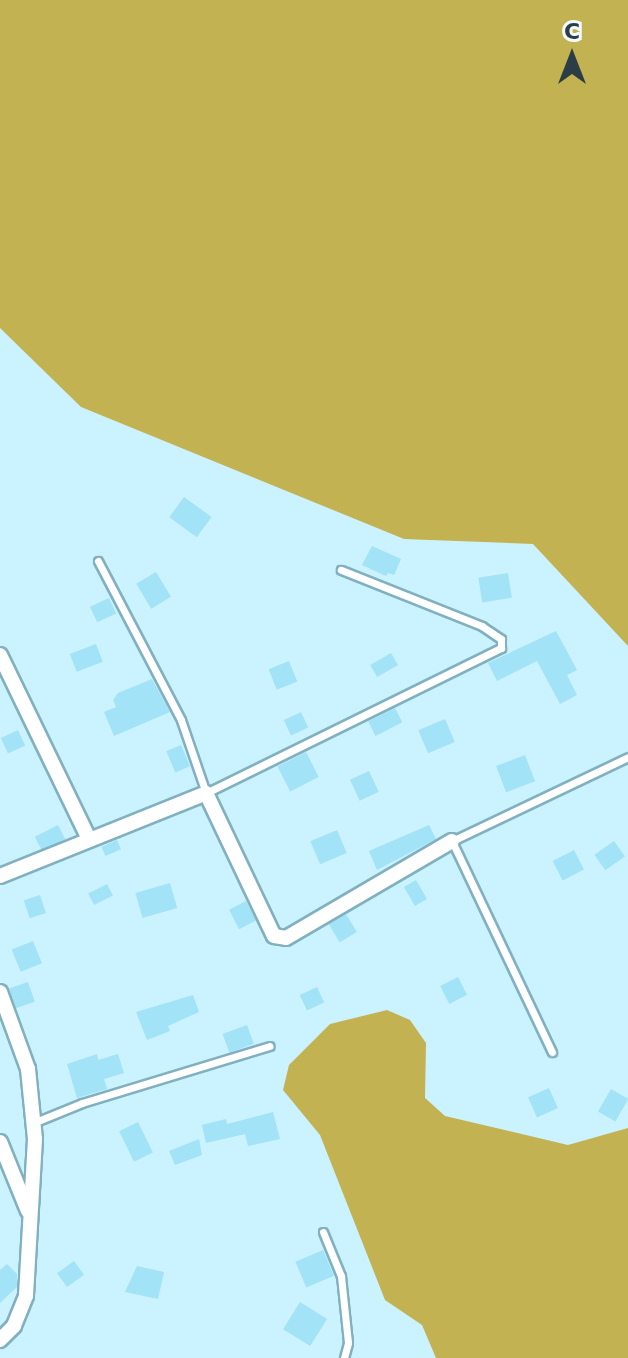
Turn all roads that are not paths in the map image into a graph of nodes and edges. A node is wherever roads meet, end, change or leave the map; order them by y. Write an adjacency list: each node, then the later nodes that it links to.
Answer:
1 (98, 561): 5 (lane)
2 (341, 570): 5 (lane)
3 (0, 655): 6 (street)
4 (628, 757): 7 (lane)
5 (206, 793): 6 (street); 7 (street)
6 (89, 839): 8 (street)
7 (452, 841): 11 (lane)
8 (0, 876)
9 (0, 992): 12 (street)
10 (270, 1046): 12 (lane)
11 (552, 1052)
12 (33, 1123): 14 (street)
13 (0, 1142): 14 (street)
14 (30, 1215): 16 (street)
15 (323, 1232): 17 (lane)
16 (0, 1340)
17 (344, 1358)

